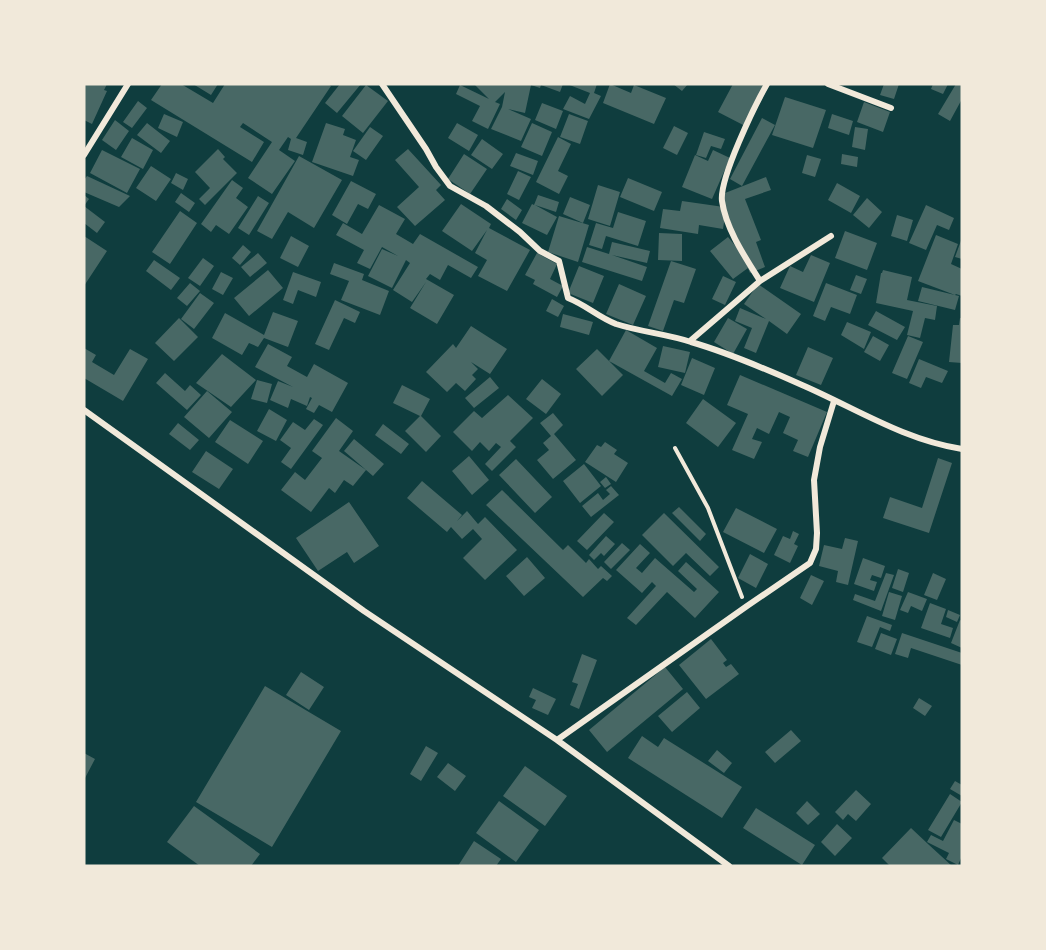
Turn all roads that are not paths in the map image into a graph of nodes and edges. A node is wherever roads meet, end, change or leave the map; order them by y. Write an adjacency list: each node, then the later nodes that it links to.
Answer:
1 (128, 84): 6 (street)
2 (382, 84): 9 (street)
3 (767, 84): 8 (street)
4 (828, 84): 5 (street)
5 (891, 108)
6 (84, 155)
7 (831, 236): 8 (street)
8 (760, 281): 9 (street)
9 (690, 341): 10 (street)
10 (834, 401): 12 (street); 13 (street)
11 (84, 410): 13 (street)
12 (962, 449)
13 (557, 740): 14 (street)
14 (729, 866)

